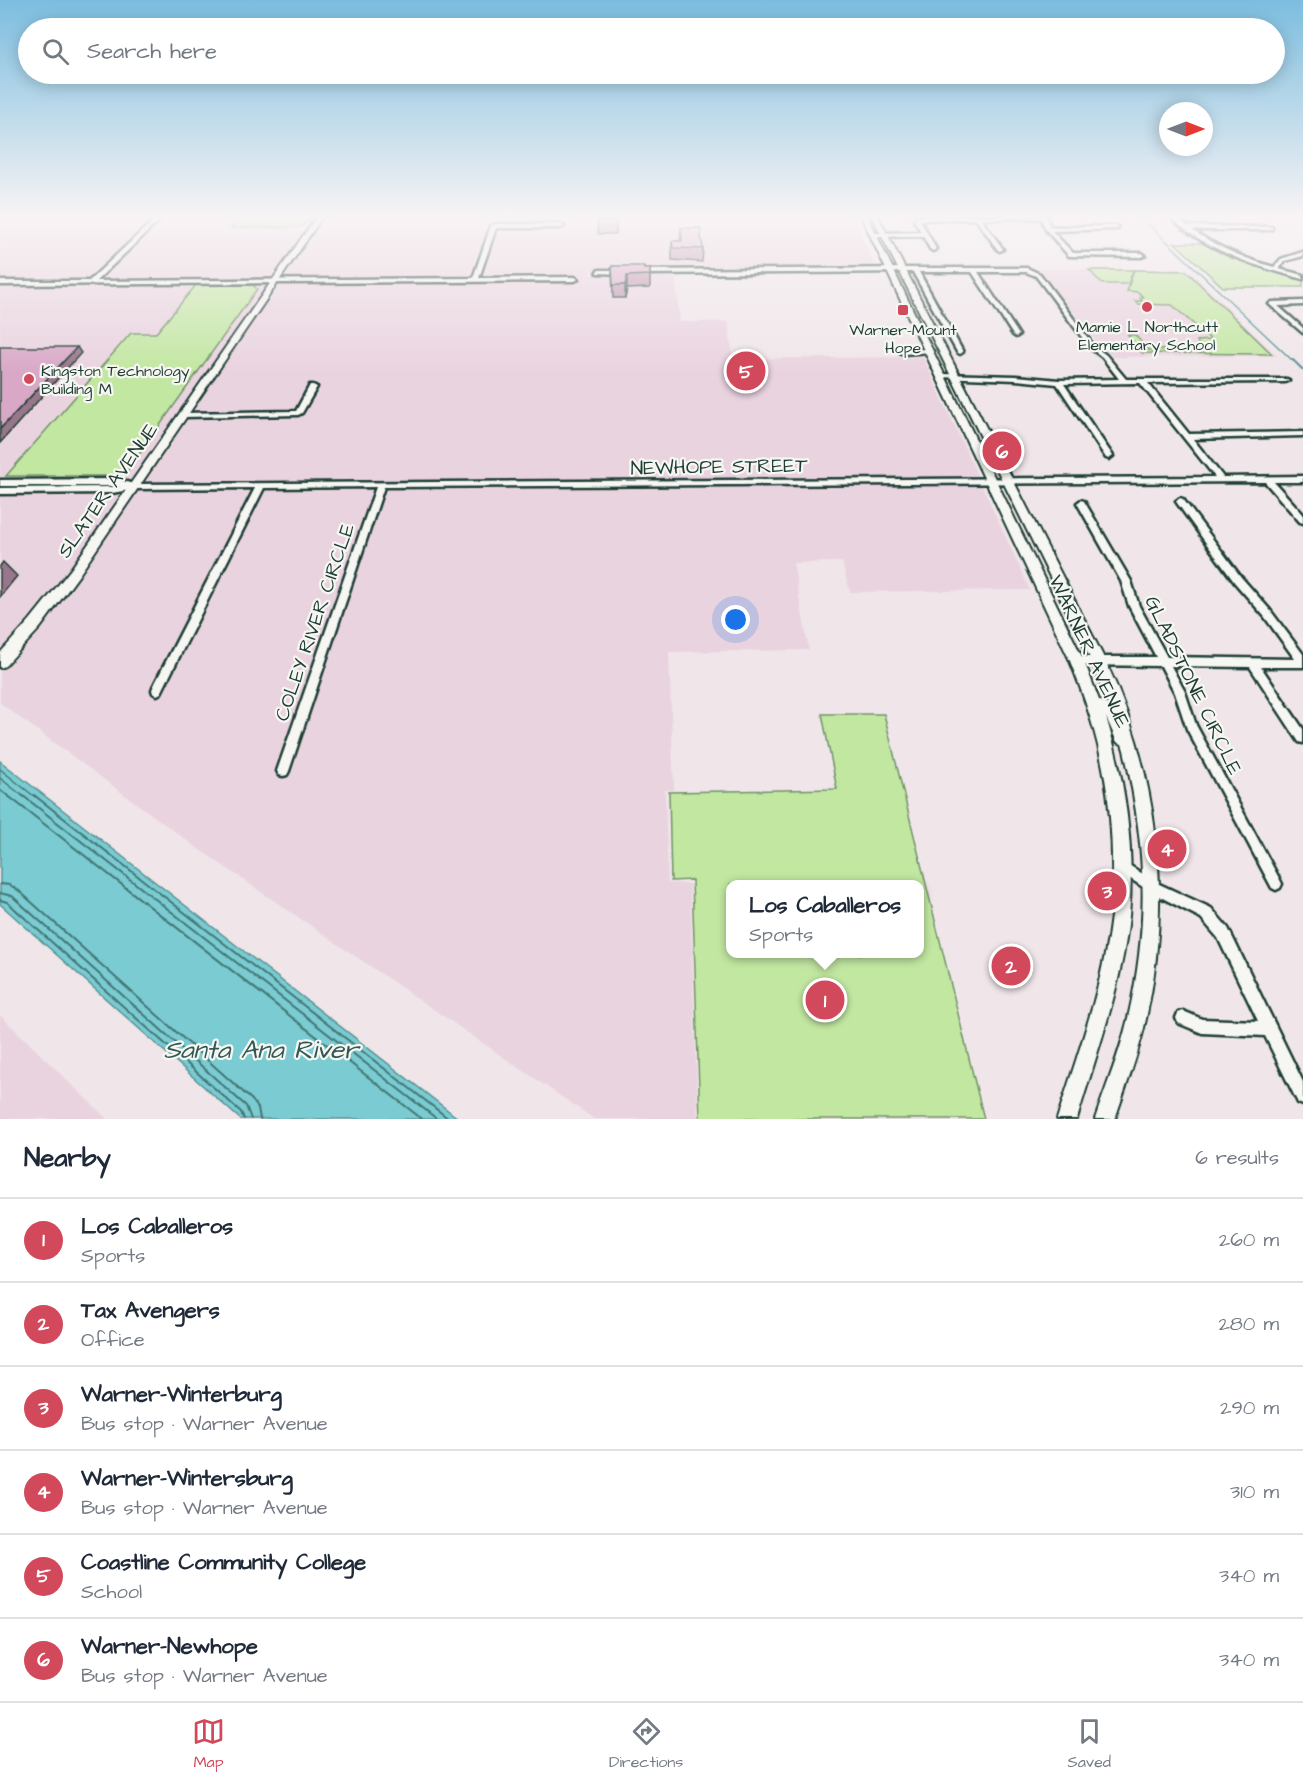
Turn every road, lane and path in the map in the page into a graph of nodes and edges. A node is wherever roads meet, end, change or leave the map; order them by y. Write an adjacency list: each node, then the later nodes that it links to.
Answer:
1 (106, 268): 15 (street)
2 (283, 268): 14 (main road, SLATER AVENUE)
3 (480, 268): 12 (street)
4 (1270, 268): 9 (street)
5 (890, 270): 6 (street); 10 (street); 21 (main road, WARNER AVENUE)
6 (902, 270): 7 (street); 24 (main road, WARNER AVENUE)
7 (915, 270): 8 (street); 22 (street)
8 (974, 270): 19 (street); 25 (street)
9 (1275, 270): 11 (street)
10 (599, 272)
11 (1303, 277)
12 (476, 279): 13 (street); 14 (street)
13 (575, 279)
14 (274, 281): 15 (street); 30 (main road, SLATER AVENUE)
15 (92, 282): 16 (street)
16 (0, 283)
17 (1303, 303): 18 (street)
18 (1303, 331)
19 (1016, 336)
20 (903, 351): 21 (street)
21 (930, 351): 23 (main road, WARNER AVENUE)
22 (960, 352)
23 (942, 376): 24 (street); 37 (main road, WARNER AVENUE)
24 (957, 377): 28 (street); 38 (main road, WARNER AVENUE)
25 (1124, 381): 26 (street); 28 (street)
26 (1142, 381): 27 (street); 32 (street)
27 (1285, 381)
28 (1059, 382): 33 (street)
29 (313, 387): 30 (street)
30 (183, 415): 42 (main road, SLATER AVENUE)
31 (1303, 434): 32 (street)
32 (1187, 436): 34 (street)
33 (1109, 456)
34 (1220, 478): 35 (street, NEWHOPE STREET); 38 (street, NEWHOPE STREET)
35 (1267, 479): 36 (street, NEWHOPE STREET); 46 (street)
36 (1303, 479)
37 (990, 480): 38 (street, NEWHOPE STREET); 41 (street, NEWHOPE STREET); 48 (main road, WARNER AVENUE)
38 (1008, 480): 49 (main road, WARNER AVENUE)
39 (0, 483): 42 (street, NEWHOPE STREET)
40 (261, 485): 41 (street, NEWHOPE STREET); 42 (street, NEWHOPE STREET); 53 (street)
41 (381, 485): 57 (street, COLEY RIVER CIRCLE)
42 (135, 486): 43 (street, NEWHOPE STREET); 47 (main road, SLATER AVENUE)
43 (0, 491)
44 (1180, 501): 52 (street)
45 (1081, 503): 50 (street, GLADSTONE CIRCLE)
46 (1303, 520)
47 (0, 662)
48 (1077, 662): 49 (street); 54 (main road, WARNER AVENUE)
49 (1099, 662): 50 (street); 56 (main road, WARNER AVENUE)
50 (1165, 662): 51 (street); 59 (street, GLADSTONE CIRCLE)
51 (1252, 663): 52 (street); 55 (street)
52 (1303, 663)
53 (157, 690)
54 (1096, 705): 56 (main road); 58 (main road, WARNER AVENUE)
55 (1303, 738)
56 (1137, 767): 60 (main road, WARNER AVENUE)
57 (283, 771)
58 (1121, 866): 60 (street); 64 (main road, WARNER AVENUE)
59 (1276, 884)
60 (1153, 887): 62 (street); 65 (main road, WARNER AVENUE)
61 (1183, 1018): 62 (street)
62 (1269, 1029): 63 (street)
63 (1303, 1098)
64 (1067, 1119)
65 (1105, 1119)

